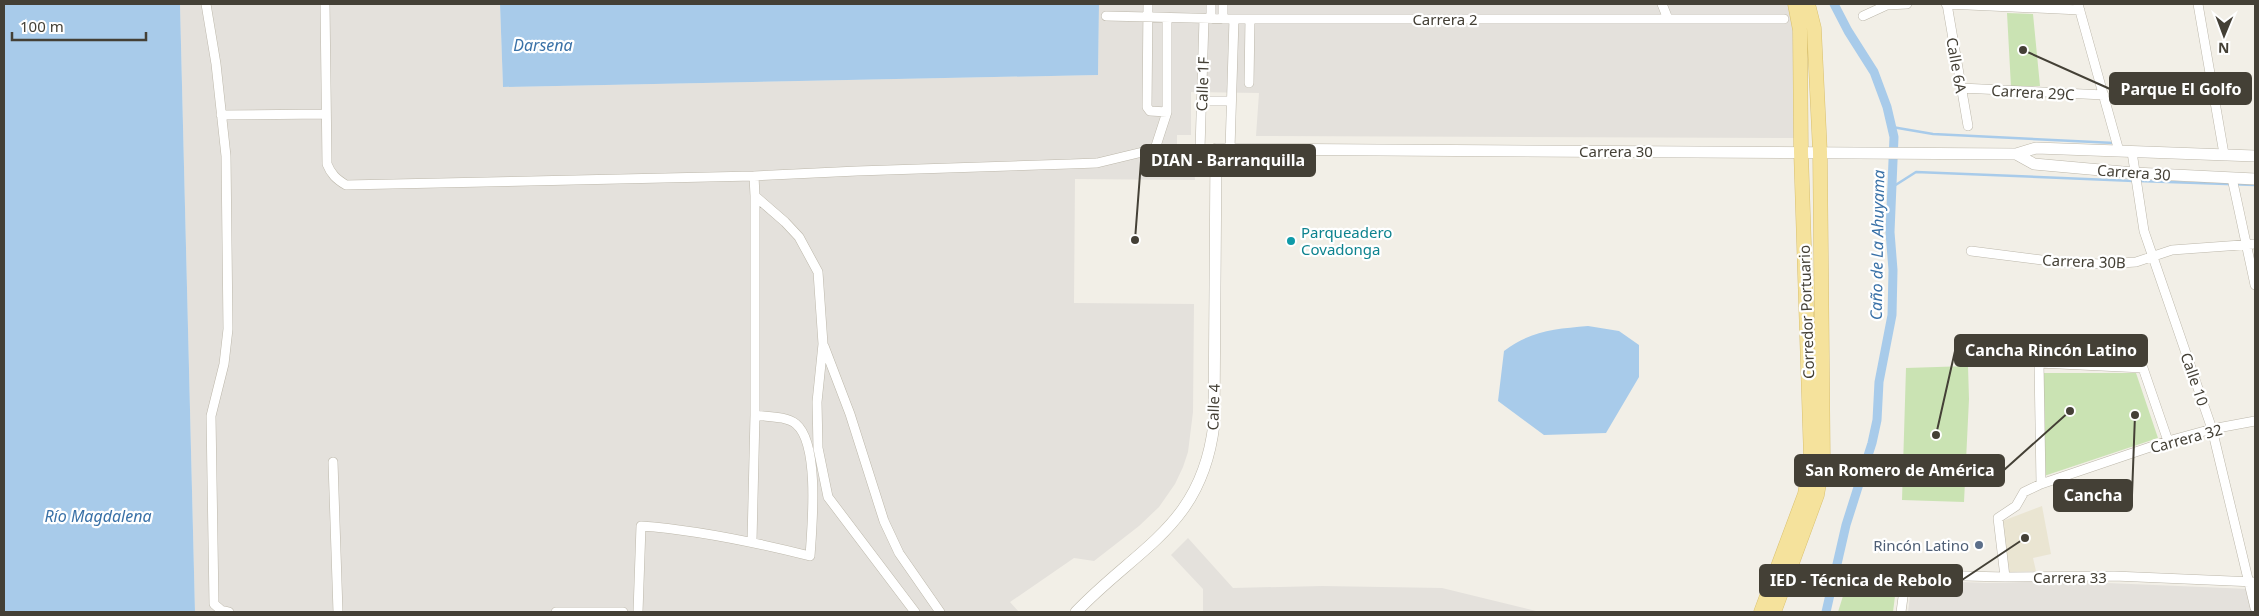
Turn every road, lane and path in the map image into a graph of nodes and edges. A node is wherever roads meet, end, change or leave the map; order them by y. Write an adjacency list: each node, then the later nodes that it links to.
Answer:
1 (206, 4): 30 (street)
2 (325, 4): 29 (street)
3 (1148, 4): 15 (street)
4 (1211, 4): 17 (street, Calle 1F)
5 (1223, 4): 18 (street)
6 (1662, 4): 21 (street)
7 (1795, 4): 37 (main road, Corredor Portuario)
8 (1808, 4): 38 (main road, Corredor Portuario)
9 (1907, 4): 14 (street)
10 (1946, 4): 12 (street); 24 (street, Calle 6A)
11 (2198, 4): 41 (street)
12 (2079, 7): 25 (street)
13 (1106, 16): 15 (street, Carrera 2)
14 (1864, 16)
15 (1148, 18): 16 (street, Carrera 2); 28 (street)
16 (1167, 18): 17 (street, Carrera 2); 28 (street)
17 (1208, 19): 18 (street, Carrera 2); 26 (street, Calle 1F)
18 (1223, 19): 19 (street, Carrera 2)
19 (1234, 19): 20 (street, Carrera 2); 27 (street, Calle 1F)
20 (1250, 19): 21 (street, Carrera 2); 23 (street)
21 (1668, 19): 22 (street, Carrera 2)
22 (1784, 19)
23 (1249, 83)
24 (1961, 88): 25 (street, Carrera 29C); 31 (street, Calle 6A)
25 (2104, 95): 36 (street)
26 (1201, 101): 27 (street); 33 (street, Calle 1F)
27 (1231, 102): 35 (street, Calle 1F)
28 (1167, 112): 43 (street)
29 (326, 114): 30 (street); 43 (street)
30 (221, 115): 65 (street)
31 (1968, 126)
32 (1177, 149): 33 (street)
33 (1200, 149): 34 (street)
34 (1216, 149): 35 (street, Carrera 30); 72 (street, Calle 4)
35 (1230, 149): 37 (street, Carrera 30)
36 (2119, 151): 39 (street, Carrera 30); 40 (street, Carrera 30)
37 (1801, 152): 38 (street, Carrera 30); 73 (main road, Corredor Portuario)
38 (1820, 152): 40 (street, Carrera 30); 74 (main road, Corredor Portuario)
39 (2132, 152): 41 (street, Carrera 30); 44 (street, Calle 10)
40 (2016, 154): 44 (street, Carrera 30)
41 (2224, 154): 42 (street, Carrera 30)
42 (2255, 156)
43 (754, 176): 47 (street)
44 (2135, 178): 46 (street, Carrera 30); 50 (street, Calle 10)
45 (2255, 179): 46 (street, Carrera 30)
46 (2233, 182): 48 (street)
47 (755, 196): 52 (street); 53 (street)
48 (2252, 244): 50 (street, Carrera 30B); 51 (street)
49 (1971, 251): 50 (street, Carrera 30B)
50 (2152, 255): 55 (street, Calle 10)
51 (2255, 285)
52 (822, 344): 70 (street); 71 (street)
53 (755, 415): 59 (street); 59 (street)
54 (2255, 421): 55 (street, Carrera 32)
55 (2212, 429): 56 (street, Carrera 32); 63 (street, Calle 10)
56 (2168, 441): 58 (street, Carrera 32); 58 (street)
57 (333, 462): 66 (street)
58 (2041, 484): 62 (street, Carrera 32)
59 (752, 542): 69 (street)
60 (1886, 574): 61 (street, Carrera 33)
61 (1906, 575): 62 (street, Carrera 33); 75 (street)
62 (2005, 577): 63 (street, Carrera 33)
63 (2252, 582): 64 (street, Calle 10)
64 (2255, 608)
65 (229, 612)
66 (338, 612)
67 (556, 612): 68 (street)
68 (623, 612)
69 (638, 612)
70 (915, 612)
71 (940, 612)
72 (1076, 612)
73 (1761, 612)
74 (1774, 612)
75 (1901, 612)

